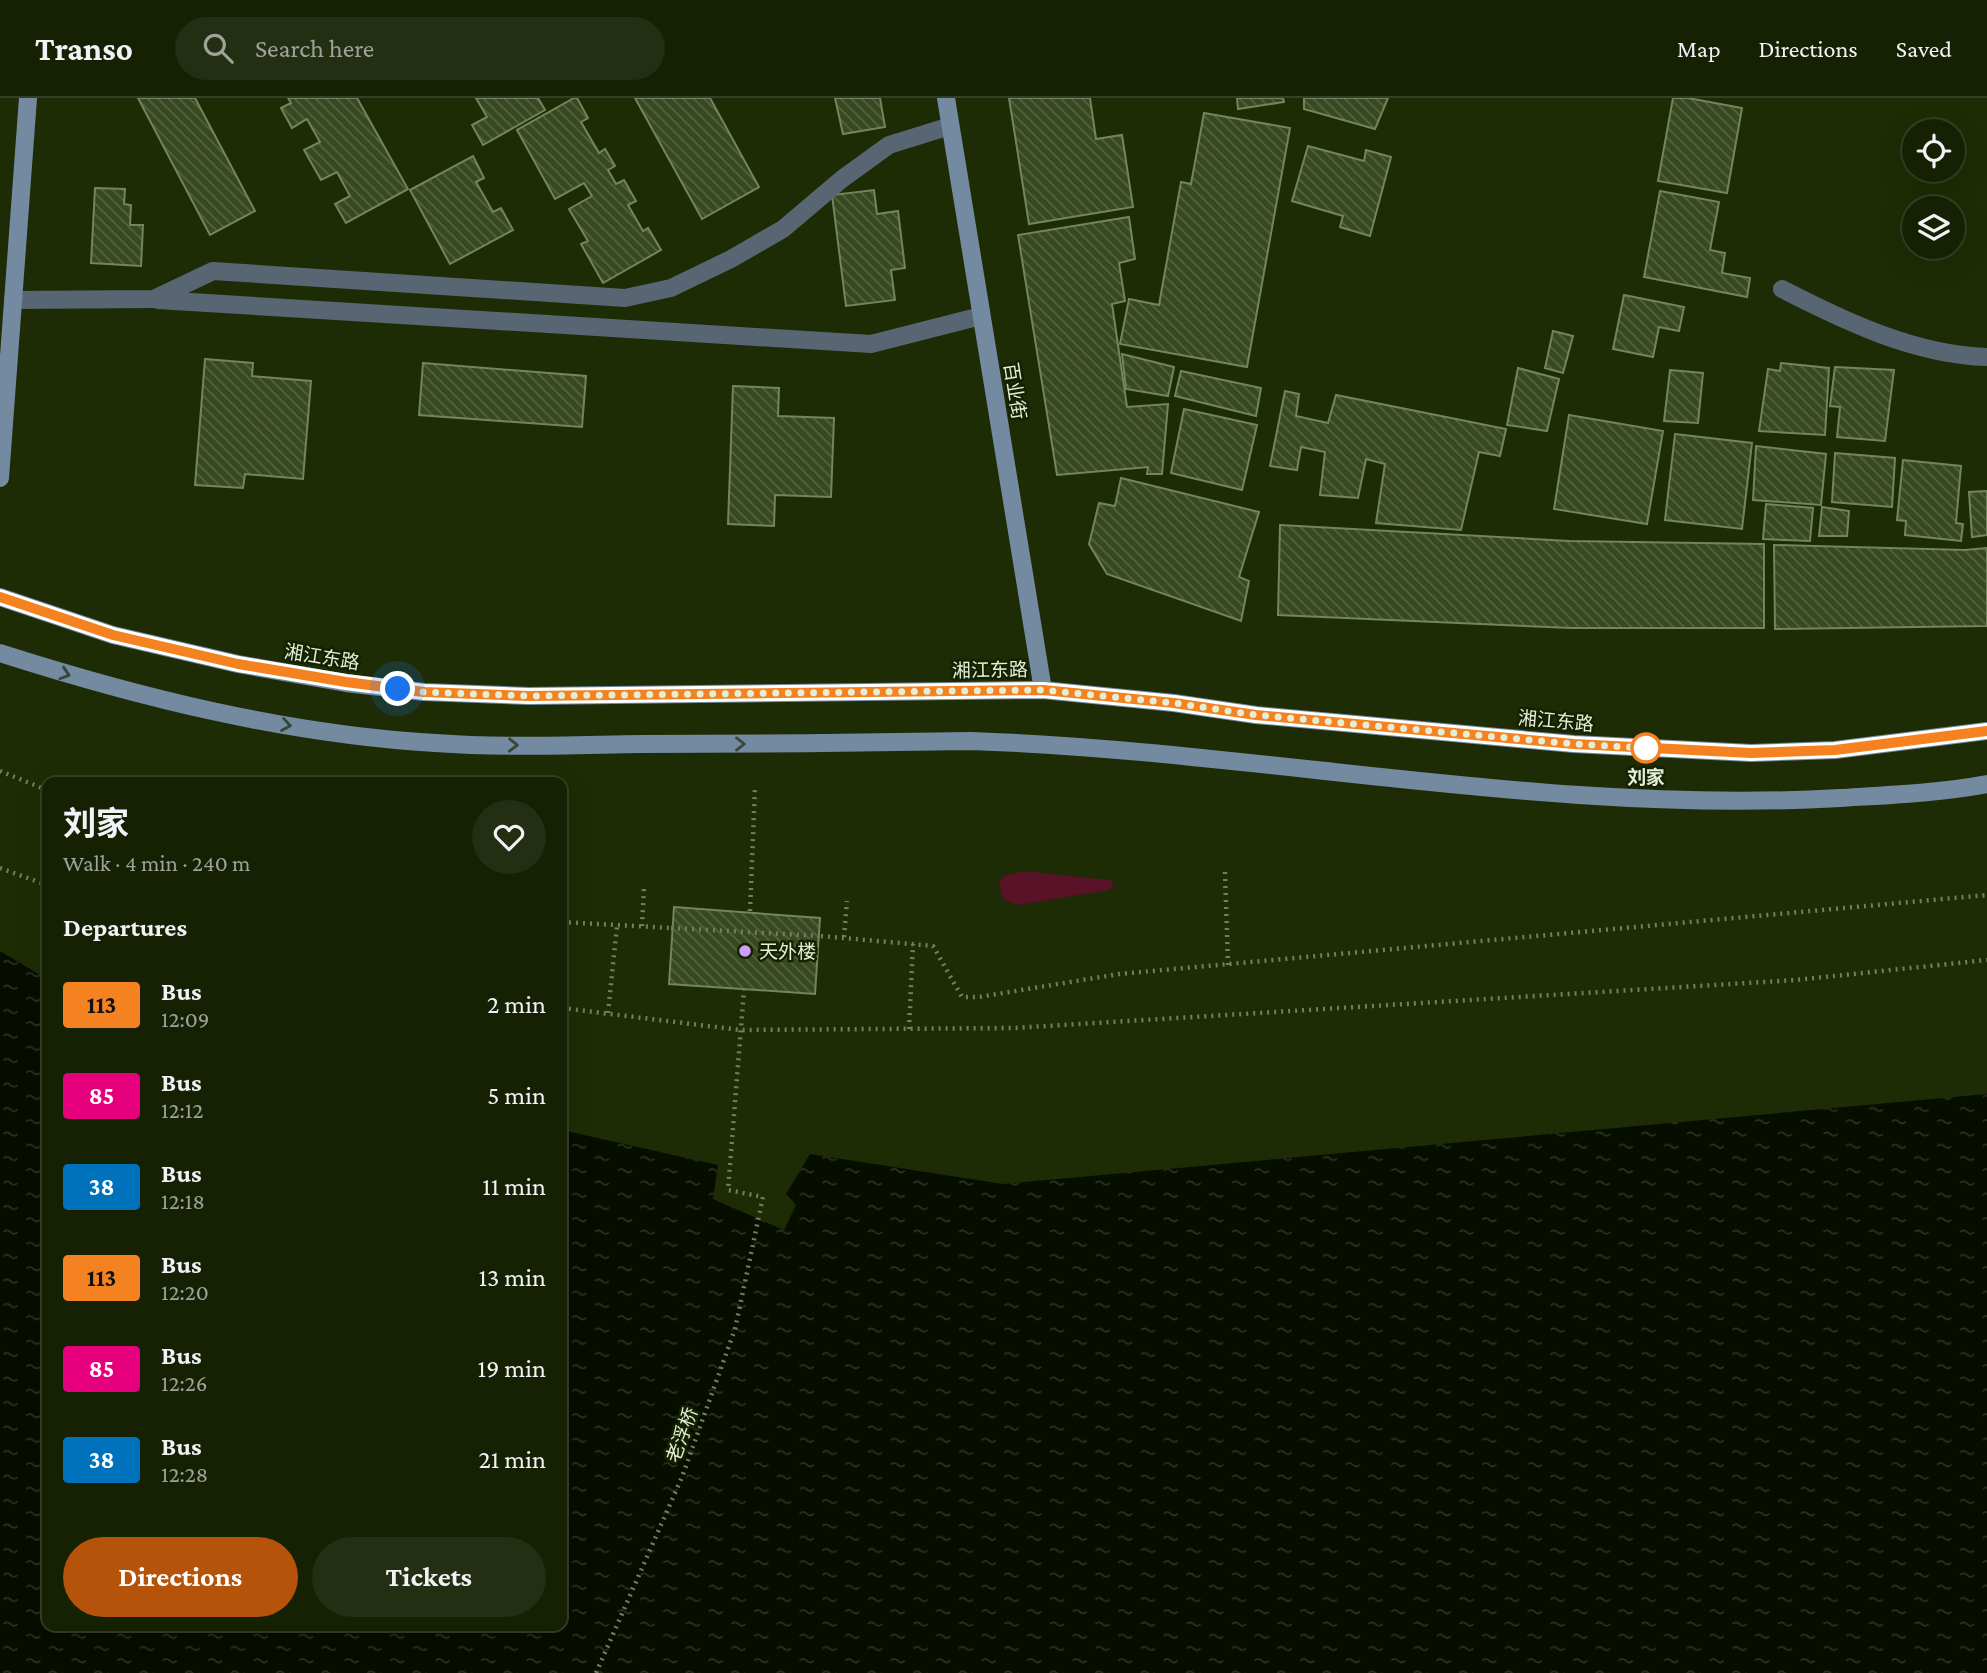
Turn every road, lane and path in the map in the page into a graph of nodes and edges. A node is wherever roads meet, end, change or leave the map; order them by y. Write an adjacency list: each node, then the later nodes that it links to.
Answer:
1 (28, 98): 6 (main road)
2 (946, 98): 3 (main road, 百业街)
3 (950, 126): 5 (street); 7 (main road, 百业街)
4 (1782, 289): 8 (street)
5 (154, 299): 6 (street); 7 (street)
6 (13, 300): 9 (main road)
7 (981, 316): 12 (main road, 百业街)
8 (1987, 357)
9 (0, 478)
10 (0, 597): 12 (main road, 湘江东路)
11 (0, 653): 15 (main road, one-way to 15)
12 (1043, 690): 13 (main road, 湘江东路)
13 (1987, 731)
14 (0, 771): 16 (path)
15 (1987, 784)
16 (42, 788)
17 (755, 788): 24 (path)
18 (0, 868): 20 (path)
19 (1225, 872): 31 (path)
20 (42, 883)
21 (644, 888): 27 (path)
22 (1987, 895): 31 (path)
23 (847, 901): 28 (path)
24 (750, 911)
25 (567, 922): 26 (path)
26 (617, 926): 27 (path); 34 (path)
27 (642, 926): 28 (path, bridge)
28 (844, 937): 29 (path)
29 (913, 944): 31 (path); 35 (path)
30 (1987, 960): 35 (path)
31 (1228, 965)
32 (744, 990): 36 (path)
33 (567, 1009): 34 (path)
34 (608, 1013): 36 (path)
35 (909, 1029): 36 (path)
36 (740, 1030): 37 (path, 老浮桥)
37 (596, 1673)

